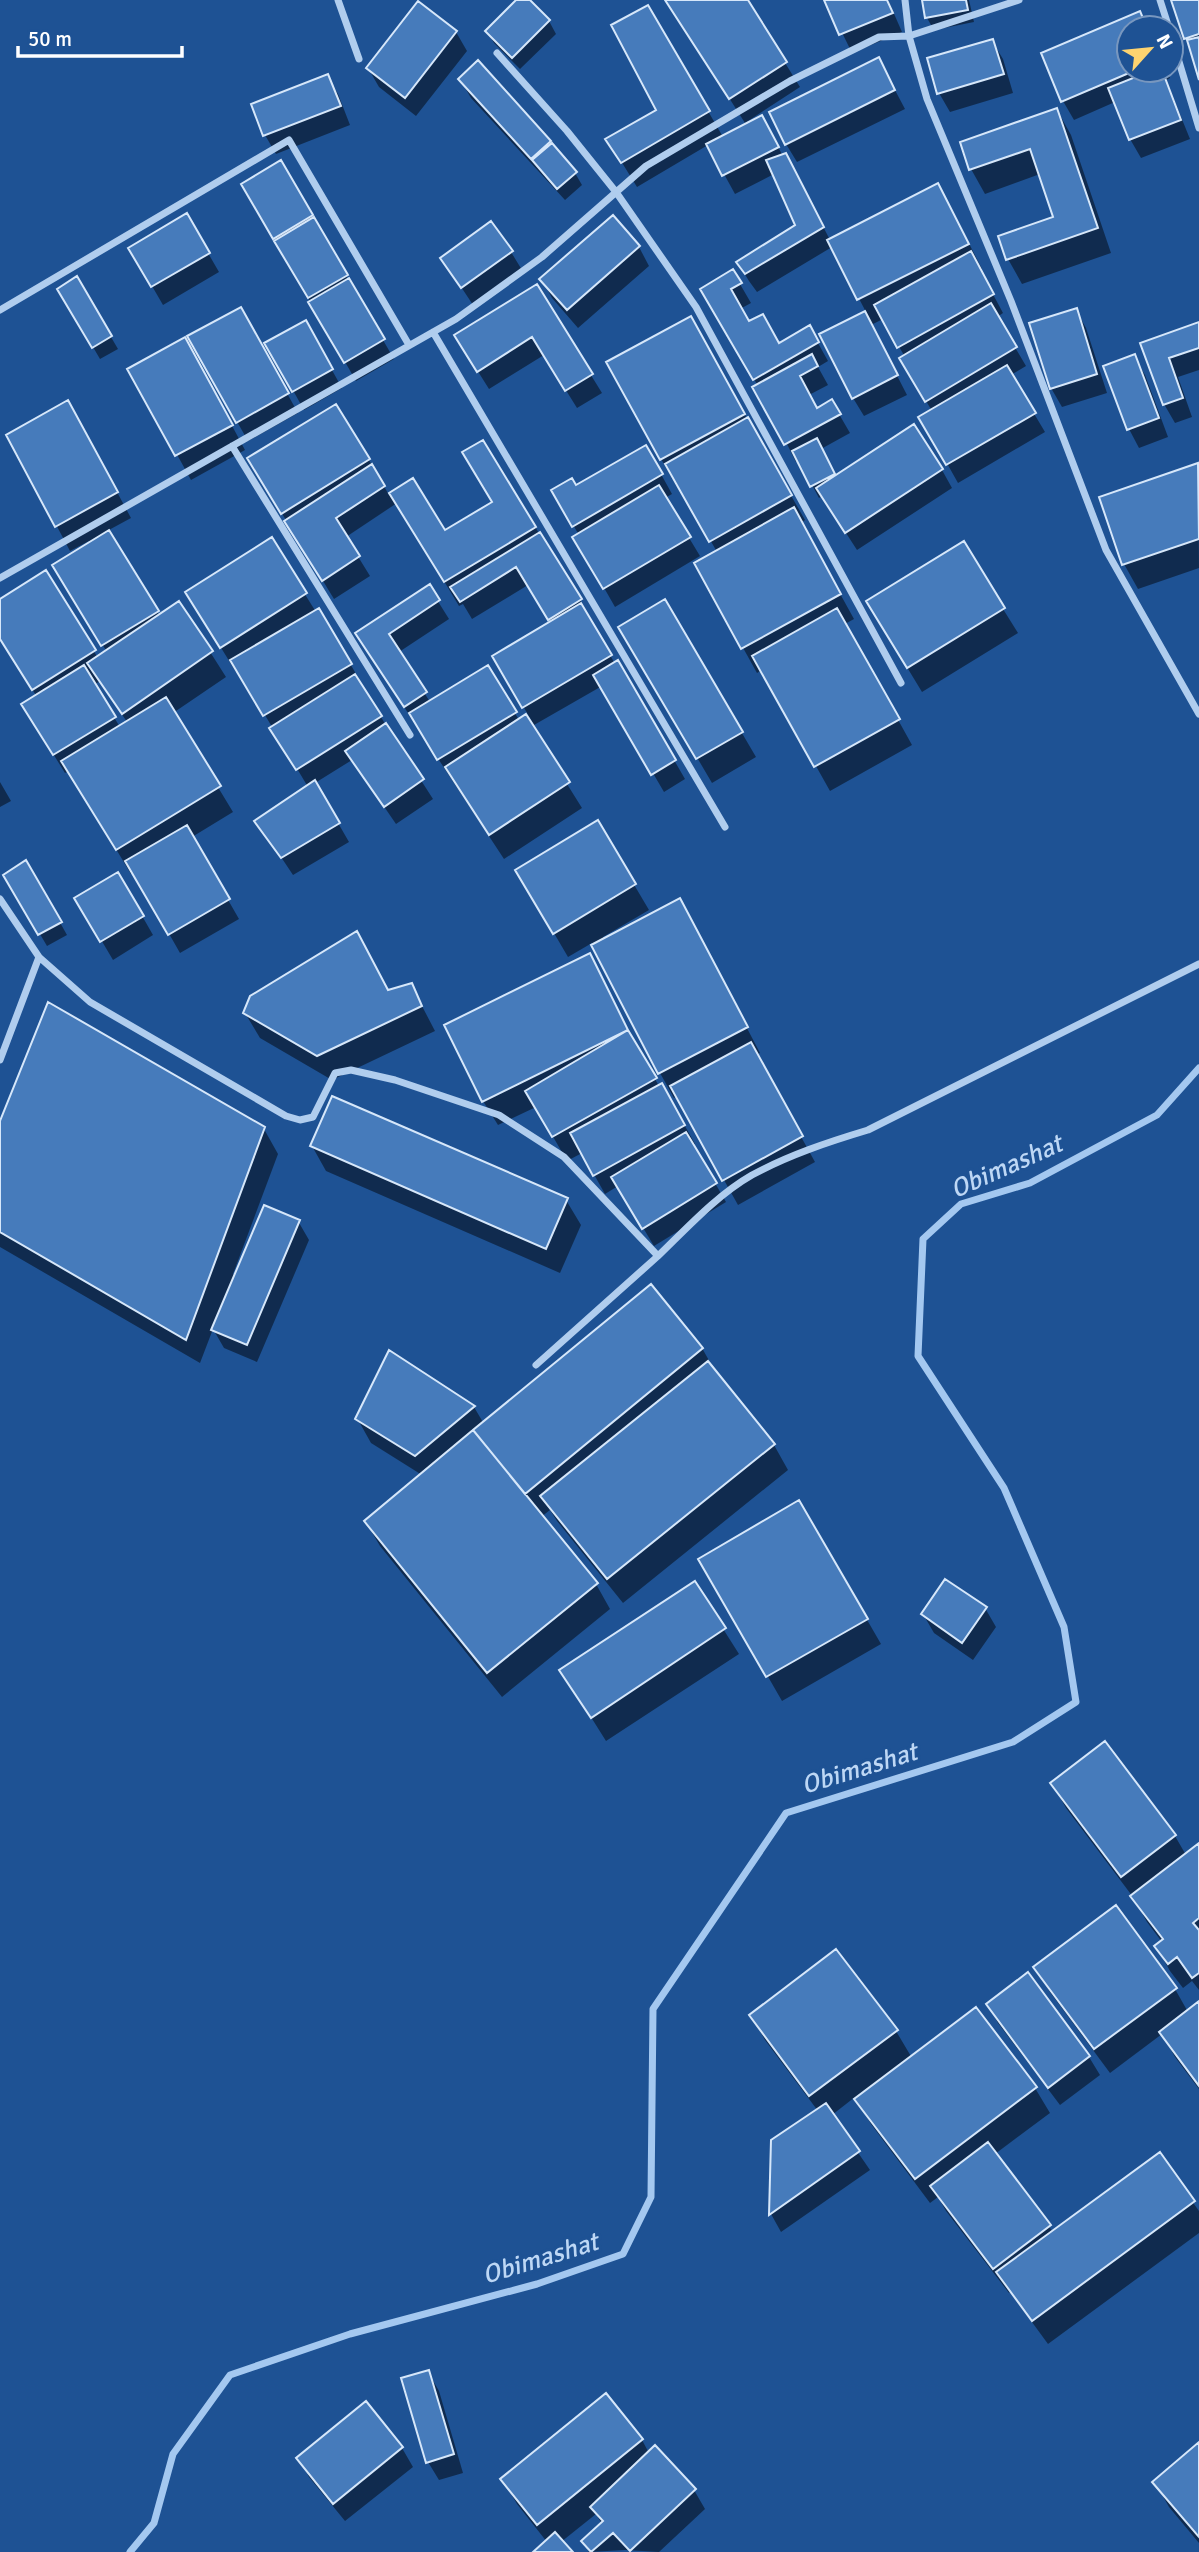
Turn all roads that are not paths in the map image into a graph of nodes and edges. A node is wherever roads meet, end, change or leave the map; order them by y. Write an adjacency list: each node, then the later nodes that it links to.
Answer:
1 (338, 0): 6 (street)
2 (905, 0): 4 (street)
3 (1019, 0): 4 (street)
4 (908, 36): 9 (street); 16 (street)
5 (497, 53): 9 (street)
6 (359, 59)
7 (1185, 82): 8 (street)
8 (1199, 128)
9 (616, 192): 11 (street); 15 (street)
10 (0, 310): 12 (street)
11 (433, 332): 12 (street); 18 (street)
12 (409, 345): 13 (street)
13 (232, 446): 14 (street); 17 (street)
14 (0, 578)
15 (901, 682)
16 (1199, 714)
17 (410, 735)
18 (725, 827)
19 (0, 899): 20 (street)
20 (39, 957): 22 (street); 23 (street)
21 (1199, 964): 23 (street)
22 (0, 1060)
23 (658, 1256): 24 (street)
24 (536, 1365)

